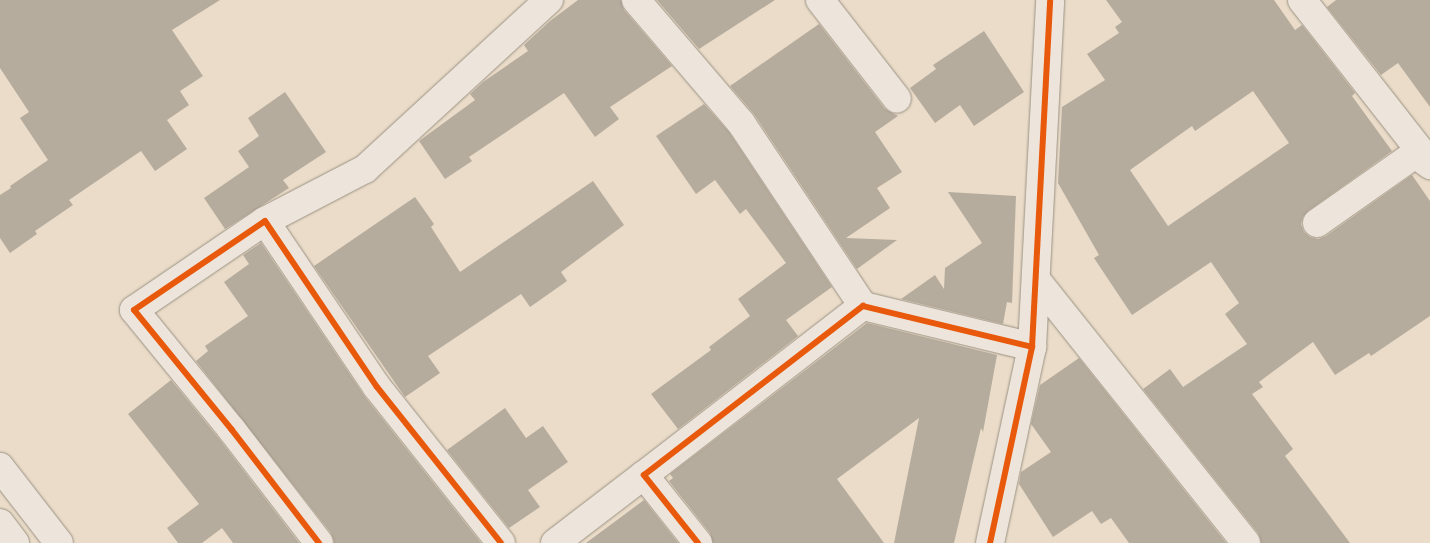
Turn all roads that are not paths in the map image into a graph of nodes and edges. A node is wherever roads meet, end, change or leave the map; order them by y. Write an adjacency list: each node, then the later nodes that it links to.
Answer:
1 (549, 0): 8 (street)
2 (636, 0): 11 (street)
3 (820, 0): 6 (street)
4 (1050, 0): 10 (street)
5 (1302, 0): 7 (street)
6 (896, 99)
7 (1430, 164): 9 (street)
8 (265, 221): 18 (street); 19 (street)
9 (1317, 223)
10 (1037, 281): 12 (street); 23 (street)
11 (863, 306): 12 (street); 14 (street)
12 (1032, 347): 22 (street)
13 (0, 467): 17 (street)
14 (644, 475): 20 (street); 21 (street)
15 (0, 523): 16 (street)
16 (15, 543)
17 (59, 543)
18 (319, 543)
19 (501, 543)
20 (555, 543)
21 (698, 543)
22 (990, 543)
23 (1246, 543)

